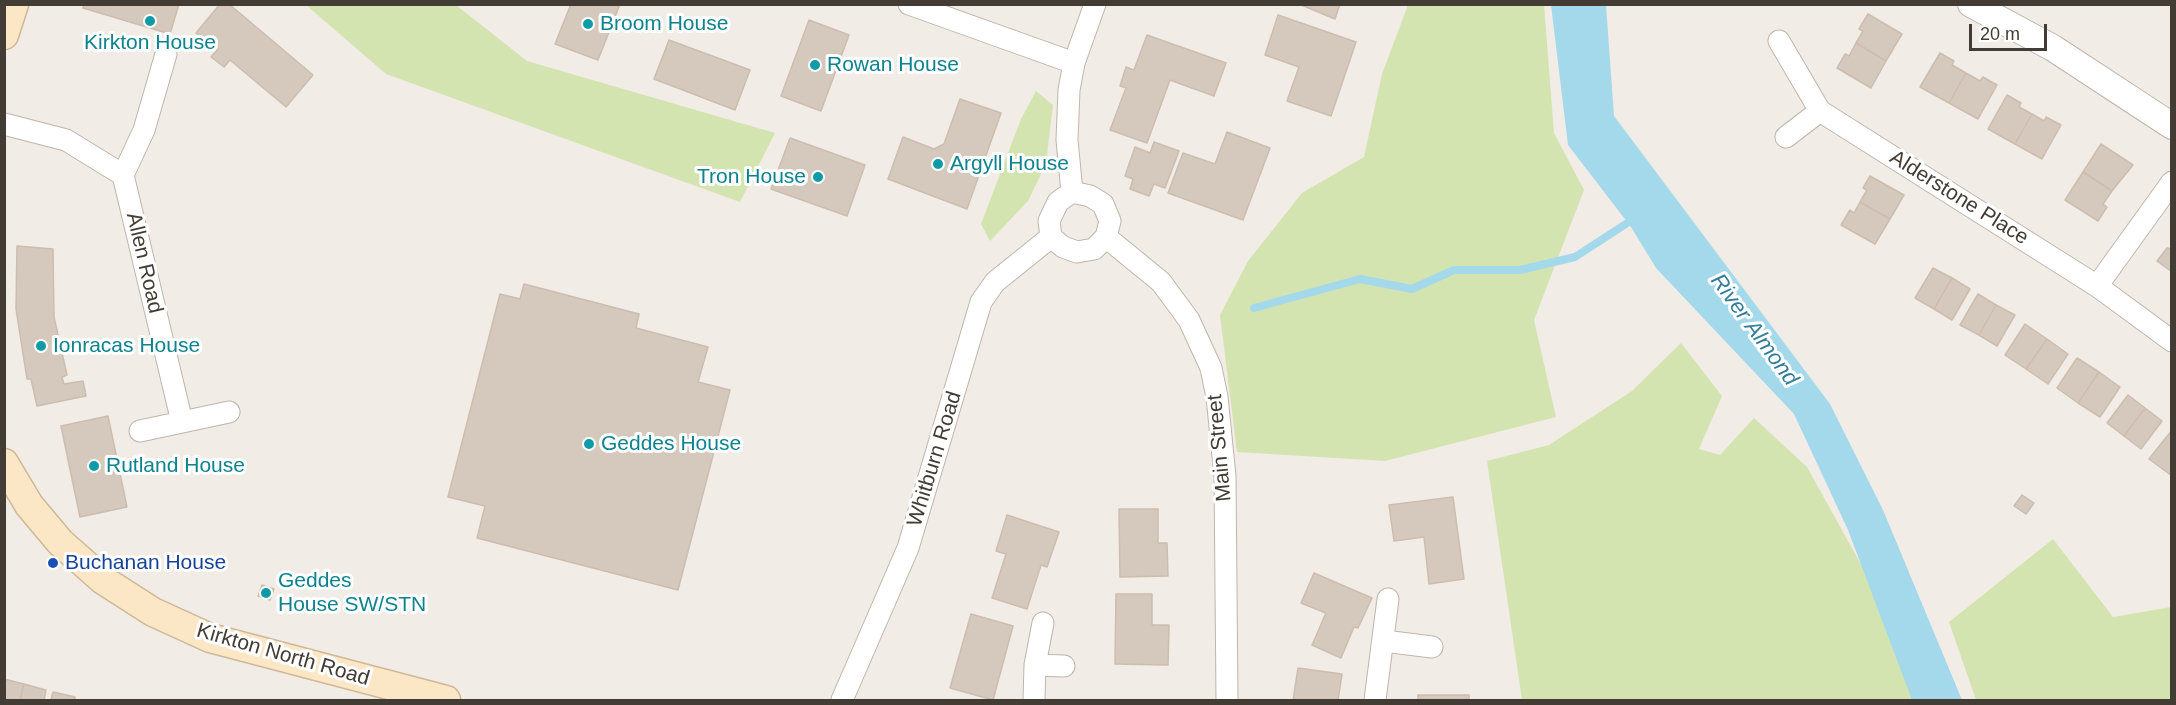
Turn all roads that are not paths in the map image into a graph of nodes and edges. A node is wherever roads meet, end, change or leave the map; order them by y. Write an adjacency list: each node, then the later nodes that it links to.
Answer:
1 (14, 4): 5 (main road)
2 (909, 4): 8 (street)
3 (1095, 4): 8 (street)
4 (1971, 4): 11 (street)
5 (4, 36)
6 (1779, 42): 9 (street, Alderstone Place)
7 (166, 54): 13 (street)
8 (1074, 63): 15 (street)
9 (1820, 111): 12 (street); 18 (street, Alderstone Place)
10 (4, 124): 13 (street)
11 (2172, 126)
12 (1786, 137)
13 (123, 174): 21 (street, Allen Road)
14 (2172, 182): 18 (street)
15 (1072, 192): 16 (street); 17 (street)
16 (1051, 237): 17 (street); 32 (street, Whitburn Road)
17 (1106, 237): 34 (street, Main Street)
18 (2097, 286): 19 (street, Alderstone Place)
19 (2172, 341)
20 (229, 412): 21 (street)
21 (182, 422): 22 (street)
22 (140, 431)
23 (4, 463): 30 (main road, Kirkton North Road)
24 (1388, 599): 26 (street)
25 (1043, 624): 28 (street)
26 (1384, 641): 27 (street); 35 (street)
27 (1432, 648)
28 (1035, 665): 29 (street); 33 (street)
29 (1065, 666)
30 (394, 694): 31 (main road, Kirkton North Road)
31 (446, 700)
32 (842, 700)
33 (1034, 700)
34 (1227, 700)
35 (1375, 700)

